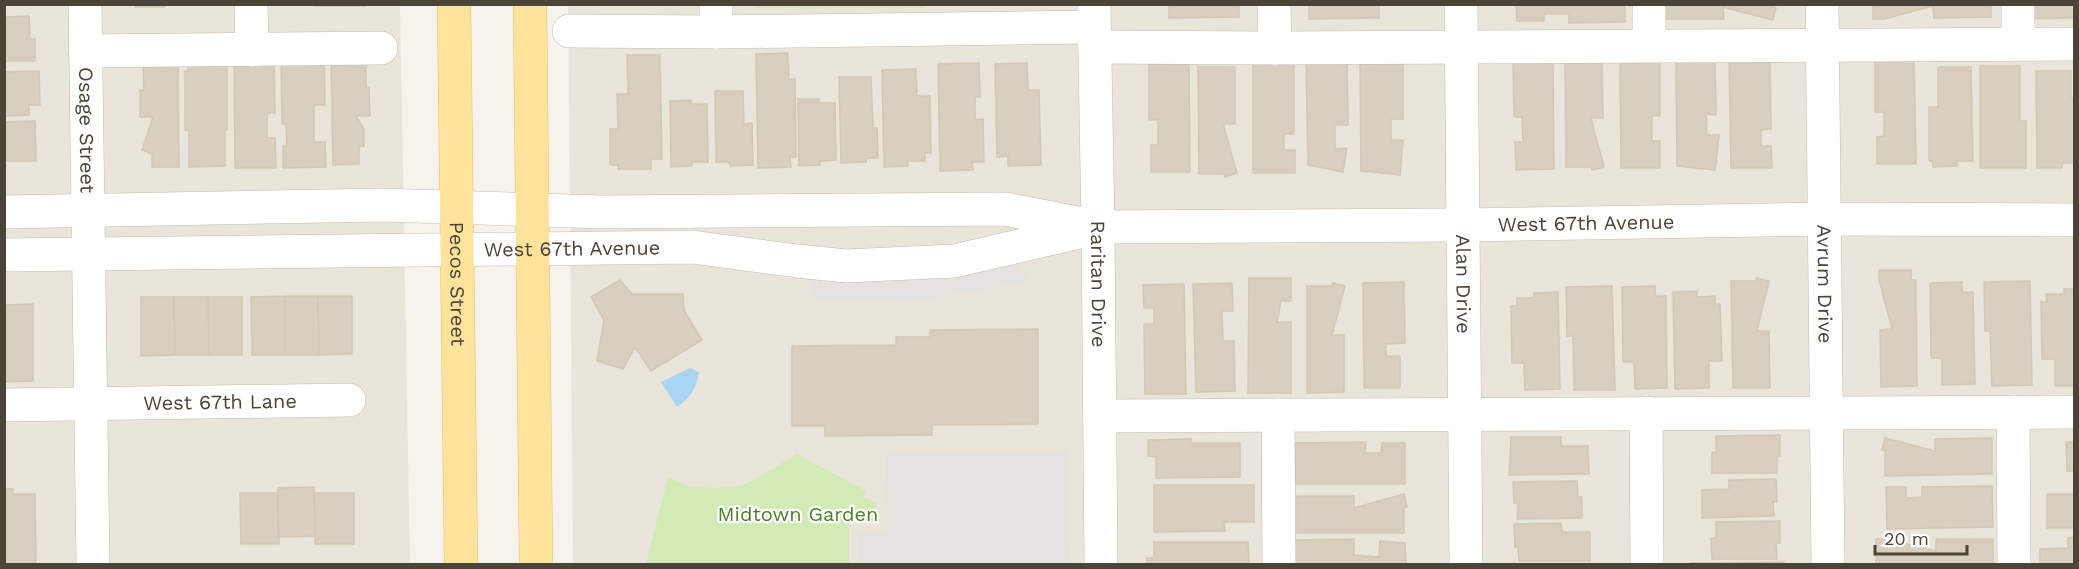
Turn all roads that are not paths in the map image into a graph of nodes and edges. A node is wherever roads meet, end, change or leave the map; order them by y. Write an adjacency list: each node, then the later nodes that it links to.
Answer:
1 (85, 4): 22 (street, Osage Street)
2 (251, 4): 21 (street)
3 (454, 4): 23 (main road, Pecos Street)
4 (530, 4): 25 (main road)
5 (1274, 4): 20 (street)
6 (1461, 4): 18 (street, Alan Drive)
7 (1649, 4): 16 (street)
8 (1822, 4): 17 (street, Avrum Drive)
9 (2018, 4): 14 (street)
10 (955, 17): 11 (street); 12 (street)
11 (716, 18): 13 (street)
12 (1094, 26): 20 (street); 30 (street, Raritan Drive)
13 (569, 31)
14 (2018, 43): 15 (street); 17 (street)
15 (2074, 44)
16 (1649, 45): 17 (street); 18 (street)
17 (1822, 45): 27 (street, Avrum Drive)
18 (1461, 47): 20 (street); 29 (street, Alan Drive)
19 (381, 48): 21 (street)
20 (1275, 48)
21 (252, 50): 22 (street)
22 (85, 51): 24 (street, Osage Street)
23 (456, 207): 24 (street, West 67th Avenue); 25 (street, West 67th Avenue); 32 (main road, Pecos Street)
24 (87, 210): 26 (street, West 67th Avenue); 33 (street, Osage Street)
25 (533, 210): 30 (street, West 67th Avenue); 31 (main road)
26 (4, 212)
27 (1825, 219): 28 (street, West 67th Avenue); 29 (street, West 67th Avenue); 41 (street, Avrum Drive)
28 (2074, 220)
29 (1462, 225): 30 (street, West 67th Avenue); 42 (street, Alan Drive)
30 (1098, 227): 31 (street, West 67th Avenue); 44 (street, Raritan Drive)
31 (533, 248): 32 (street, West 67th Avenue); 47 (main road)
32 (457, 250): 33 (street, West 67th Avenue); 46 (main road, Pecos Street)
33 (88, 254): 34 (street, West 67th Avenue); 36 (street, Osage Street)
34 (4, 255)
35 (349, 400): 36 (street, West 67th Lane)
36 (90, 404): 37 (street, West 67th Lane); 45 (street, Osage Street)
37 (4, 405)
38 (2013, 412): 39 (street); 41 (street); 53 (street)
39 (2074, 412)
40 (1646, 413): 41 (street); 42 (street); 51 (street)
41 (1827, 413): 52 (street, Avrum Drive)
42 (1464, 414): 43 (street); 50 (street, Alan Drive)
43 (1278, 415): 44 (street); 49 (street)
44 (1100, 416): 48 (street, Raritan Drive)
45 (93, 564)
46 (461, 564)
47 (536, 564)
48 (1101, 564)
49 (1278, 564)
50 (1466, 564)
51 (1647, 564)
52 (1828, 564)
53 (2014, 564)

